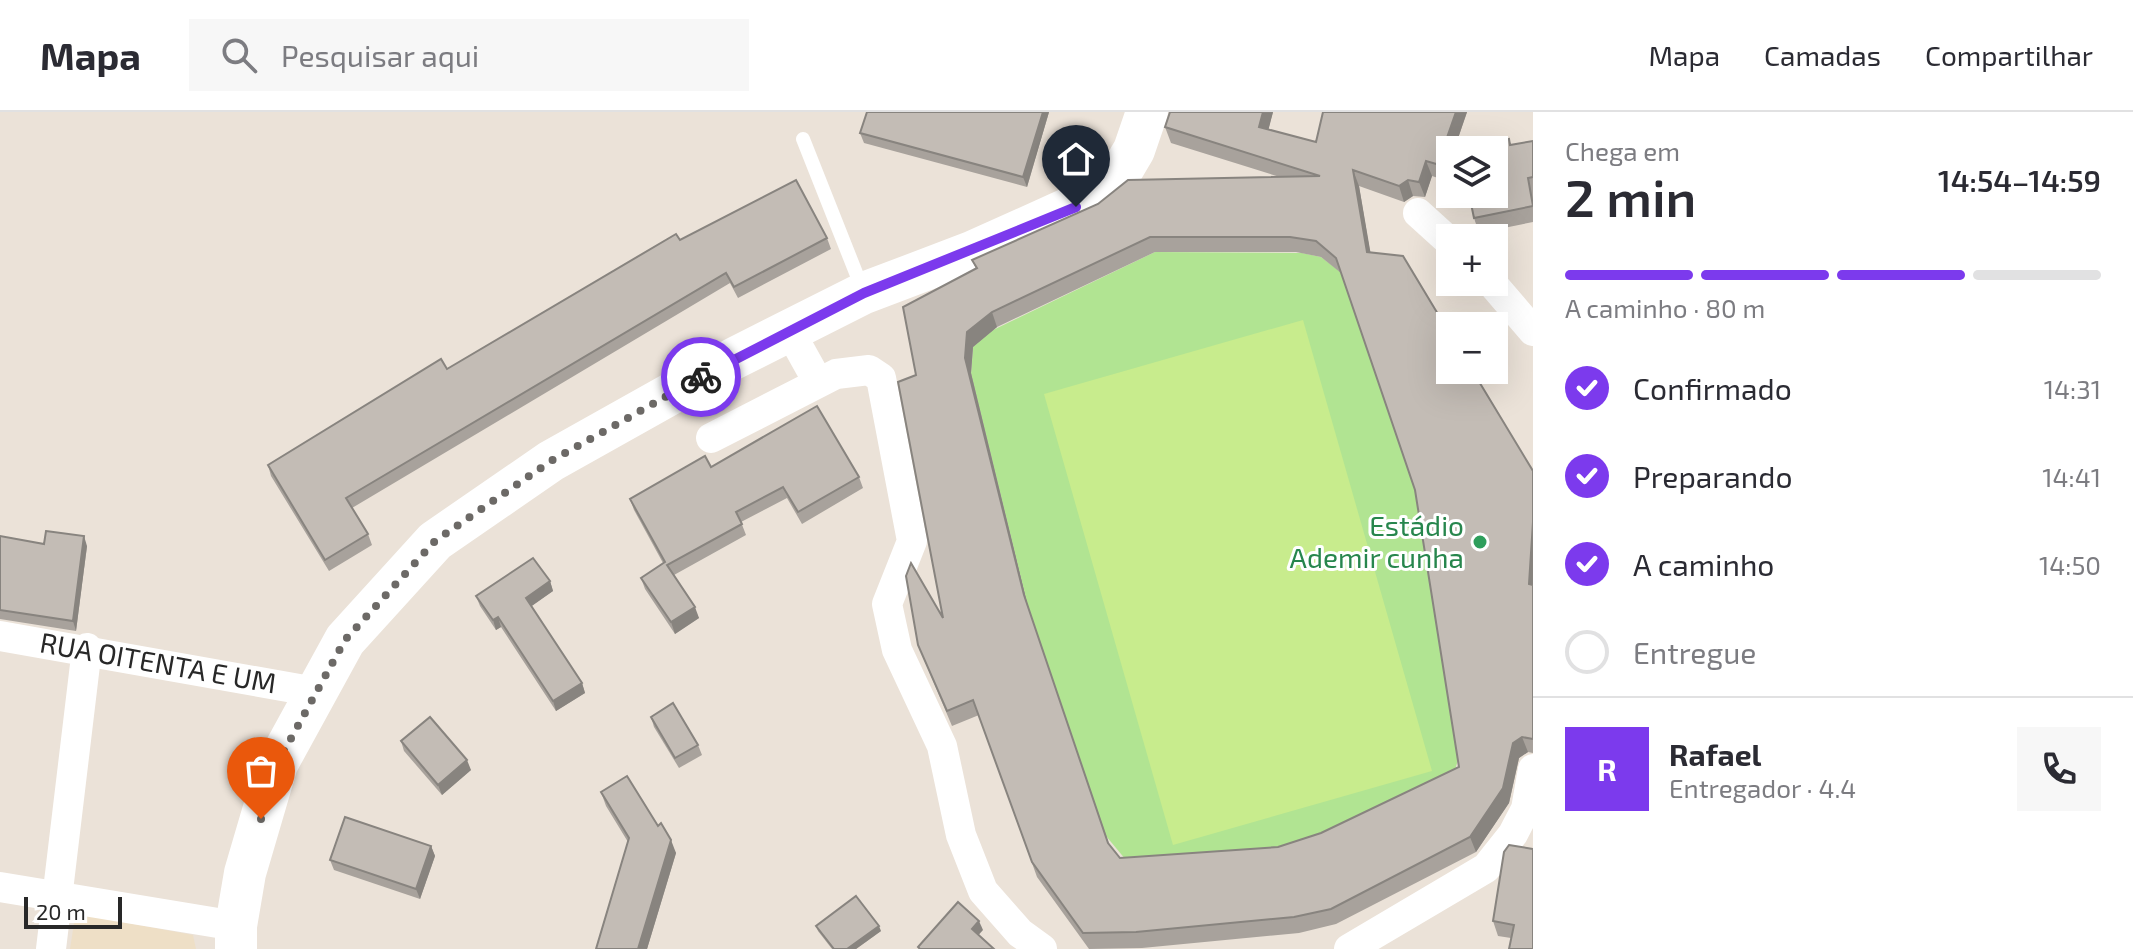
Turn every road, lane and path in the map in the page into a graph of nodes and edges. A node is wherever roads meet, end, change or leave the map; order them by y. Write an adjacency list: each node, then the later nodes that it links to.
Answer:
1 (1141, 131): 5 (main road)
2 (803, 139): 5 (lane)
3 (1418, 213): 4 (street)
4 (1436, 229)
5 (864, 293): 7 (main road)
6 (1503, 296): 8 (street)
7 (789, 330): 9 (street); 13 (main road)
8 (1533, 331)
9 (818, 382): 10 (street); 19 (street)
10 (711, 438)
11 (0, 636): 12 (street, RUA OITENTA E UM)
12 (87, 648): 13 (street, RUA OITENTA E UM); 16 (street)
13 (316, 692): 17 (main road)
14 (1533, 769): 20 (street)
15 (0, 887): 16 (street)
16 (58, 896): 17 (street); 18 (street)
17 (236, 937)
18 (51, 949)
19 (1042, 949)
20 (1349, 949)

